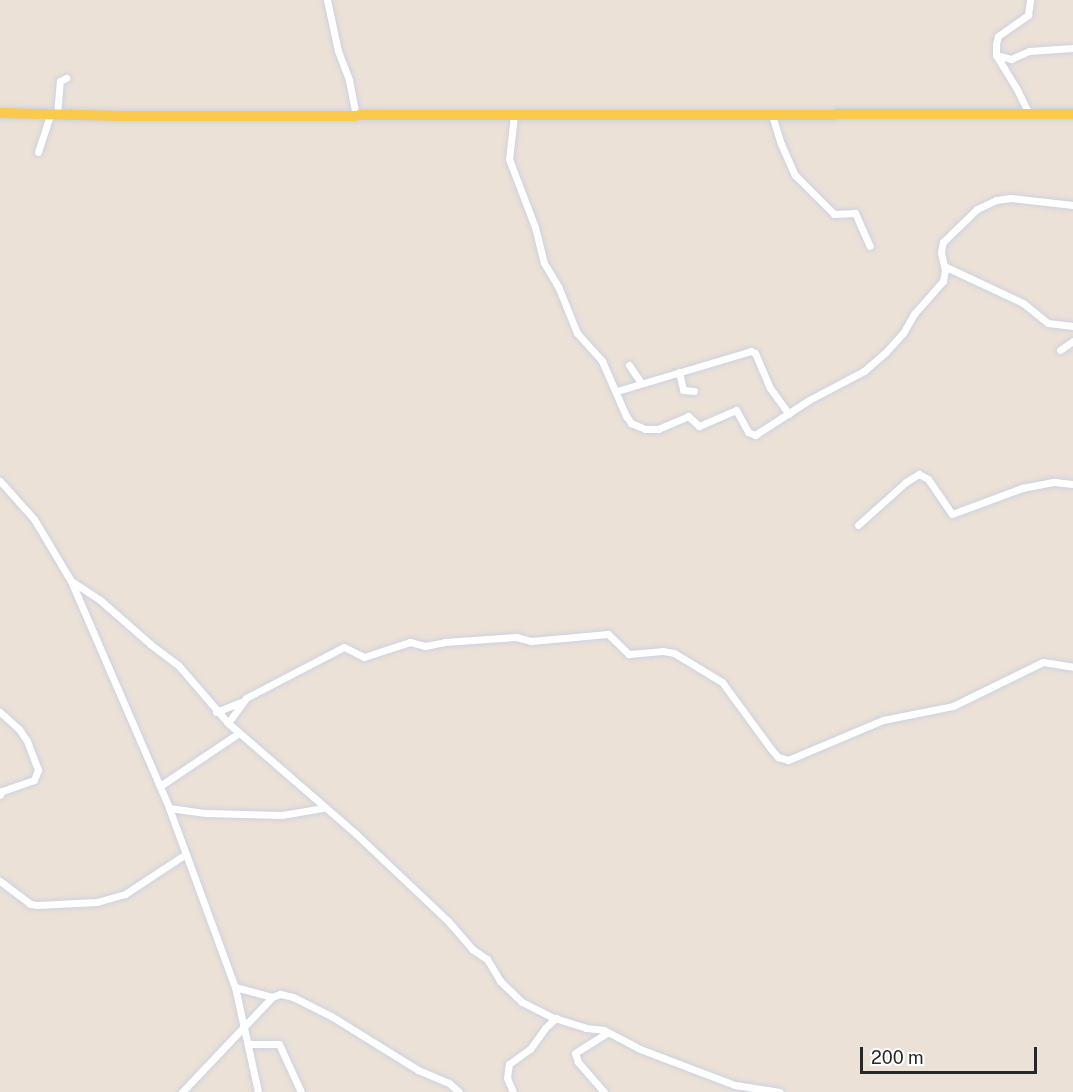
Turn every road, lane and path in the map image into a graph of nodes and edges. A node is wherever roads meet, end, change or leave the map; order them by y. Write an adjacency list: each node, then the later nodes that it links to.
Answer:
1 (327, 0): 11 (street)
2 (1030, 0): 4 (street)
3 (1073, 48): 4 (street)
4 (996, 55): 8 (street)
5 (66, 78): 7 (street)
6 (0, 113): 7 (main road)
7 (53, 114): 11 (main road); 13 (street)
8 (1029, 114): 9 (main road); 10 (main road)
9 (1073, 114)
10 (772, 115): 12 (main road); 15 (street)
11 (356, 116): 12 (main road)
12 (514, 116): 23 (street)
13 (38, 152)
14 (1073, 205): 16 (street)
15 (870, 246)
16 (944, 267): 17 (street); 25 (street)
17 (1073, 326)
18 (1073, 341): 19 (street)
19 (1060, 350)
20 (629, 365): 22 (street)
21 (679, 372): 22 (street); 24 (street); 25 (street)
22 (641, 383): 23 (street)
23 (617, 391): 25 (street)
24 (694, 391)
25 (789, 414)
26 (0, 481): 29 (street)
27 (1073, 484): 28 (street)
28 (858, 525)
29 (71, 581): 32 (street); 36 (street)
30 (1073, 667): 31 (street)
31 (243, 701): 32 (street); 34 (street)
32 (216, 712): 34 (street)
33 (1, 713): 37 (street)
34 (228, 723): 35 (street)
35 (239, 733): 36 (street); 39 (street)
36 (160, 786): 38 (street)
37 (0, 795)
38 (169, 807): 39 (street); 40 (street)
39 (324, 808): 44 (street)
40 (186, 854): 41 (street); 42 (street)
41 (0, 881)
42 (235, 987): 43 (street); 45 (street)
43 (272, 997): 45 (street); 51 (street)
44 (556, 1018): 46 (street); 52 (street)
45 (245, 1027): 47 (street); 48 (street)
46 (608, 1032): 53 (street); 54 (street)
47 (249, 1044): 49 (street); 50 (street)
48 (182, 1092)
49 (258, 1092)
50 (301, 1092)
51 (459, 1092)
52 (513, 1092)
53 (604, 1092)
54 (779, 1092)

